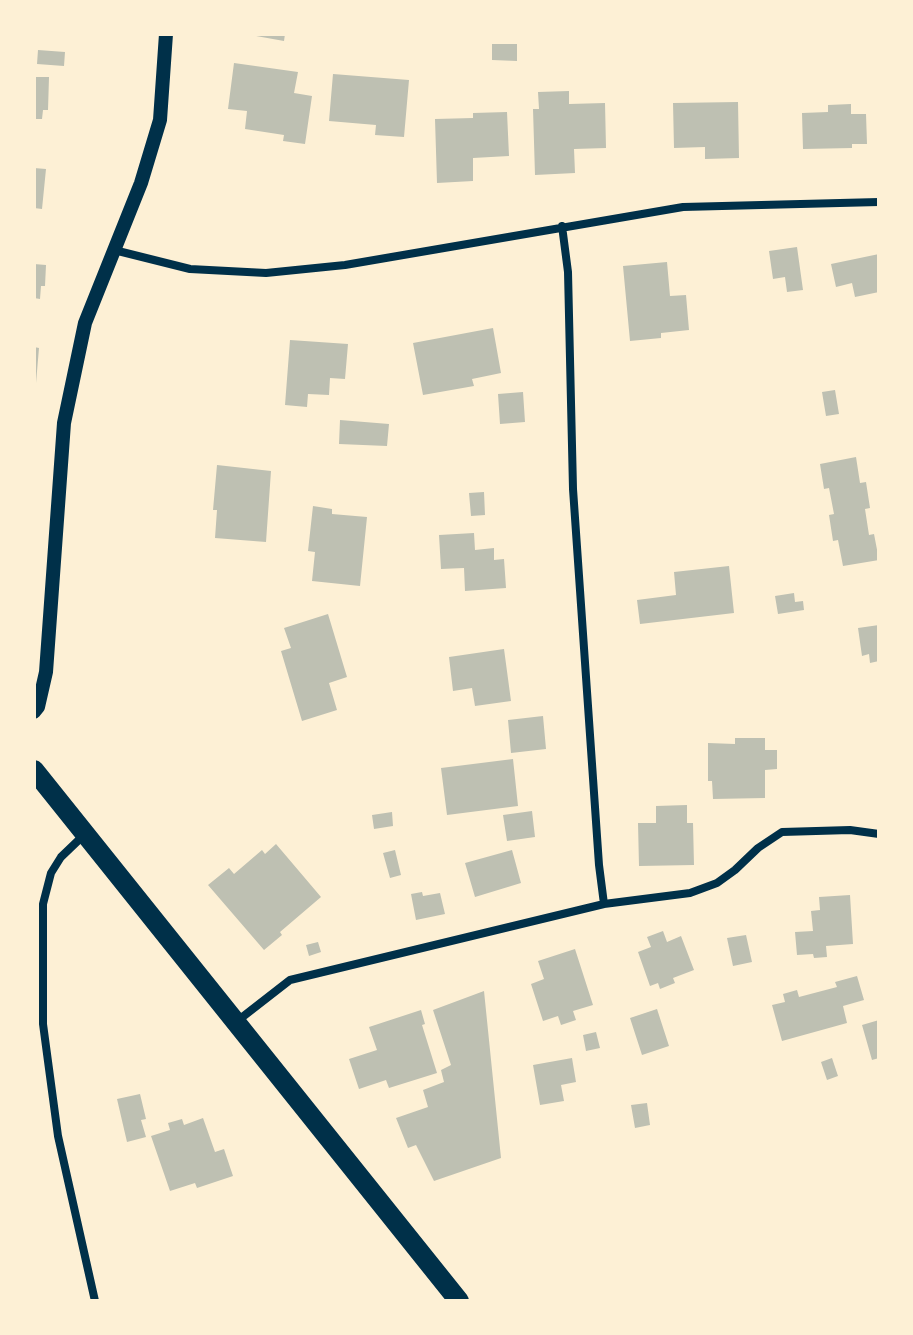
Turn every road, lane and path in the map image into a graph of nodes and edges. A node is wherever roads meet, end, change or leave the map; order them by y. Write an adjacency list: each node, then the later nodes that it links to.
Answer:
1 (166, 34): 4 (street)
2 (879, 202): 3 (street)
3 (562, 226): 4 (street); 9 (street)
4 (114, 250): 5 (street)
5 (34, 712)
6 (34, 770): 7 (main road)
7 (85, 834): 10 (main road); 11 (street)
8 (879, 834): 9 (street)
9 (604, 904): 10 (street)
10 (236, 1023): 12 (main road)
11 (95, 1301)
12 (459, 1301)

